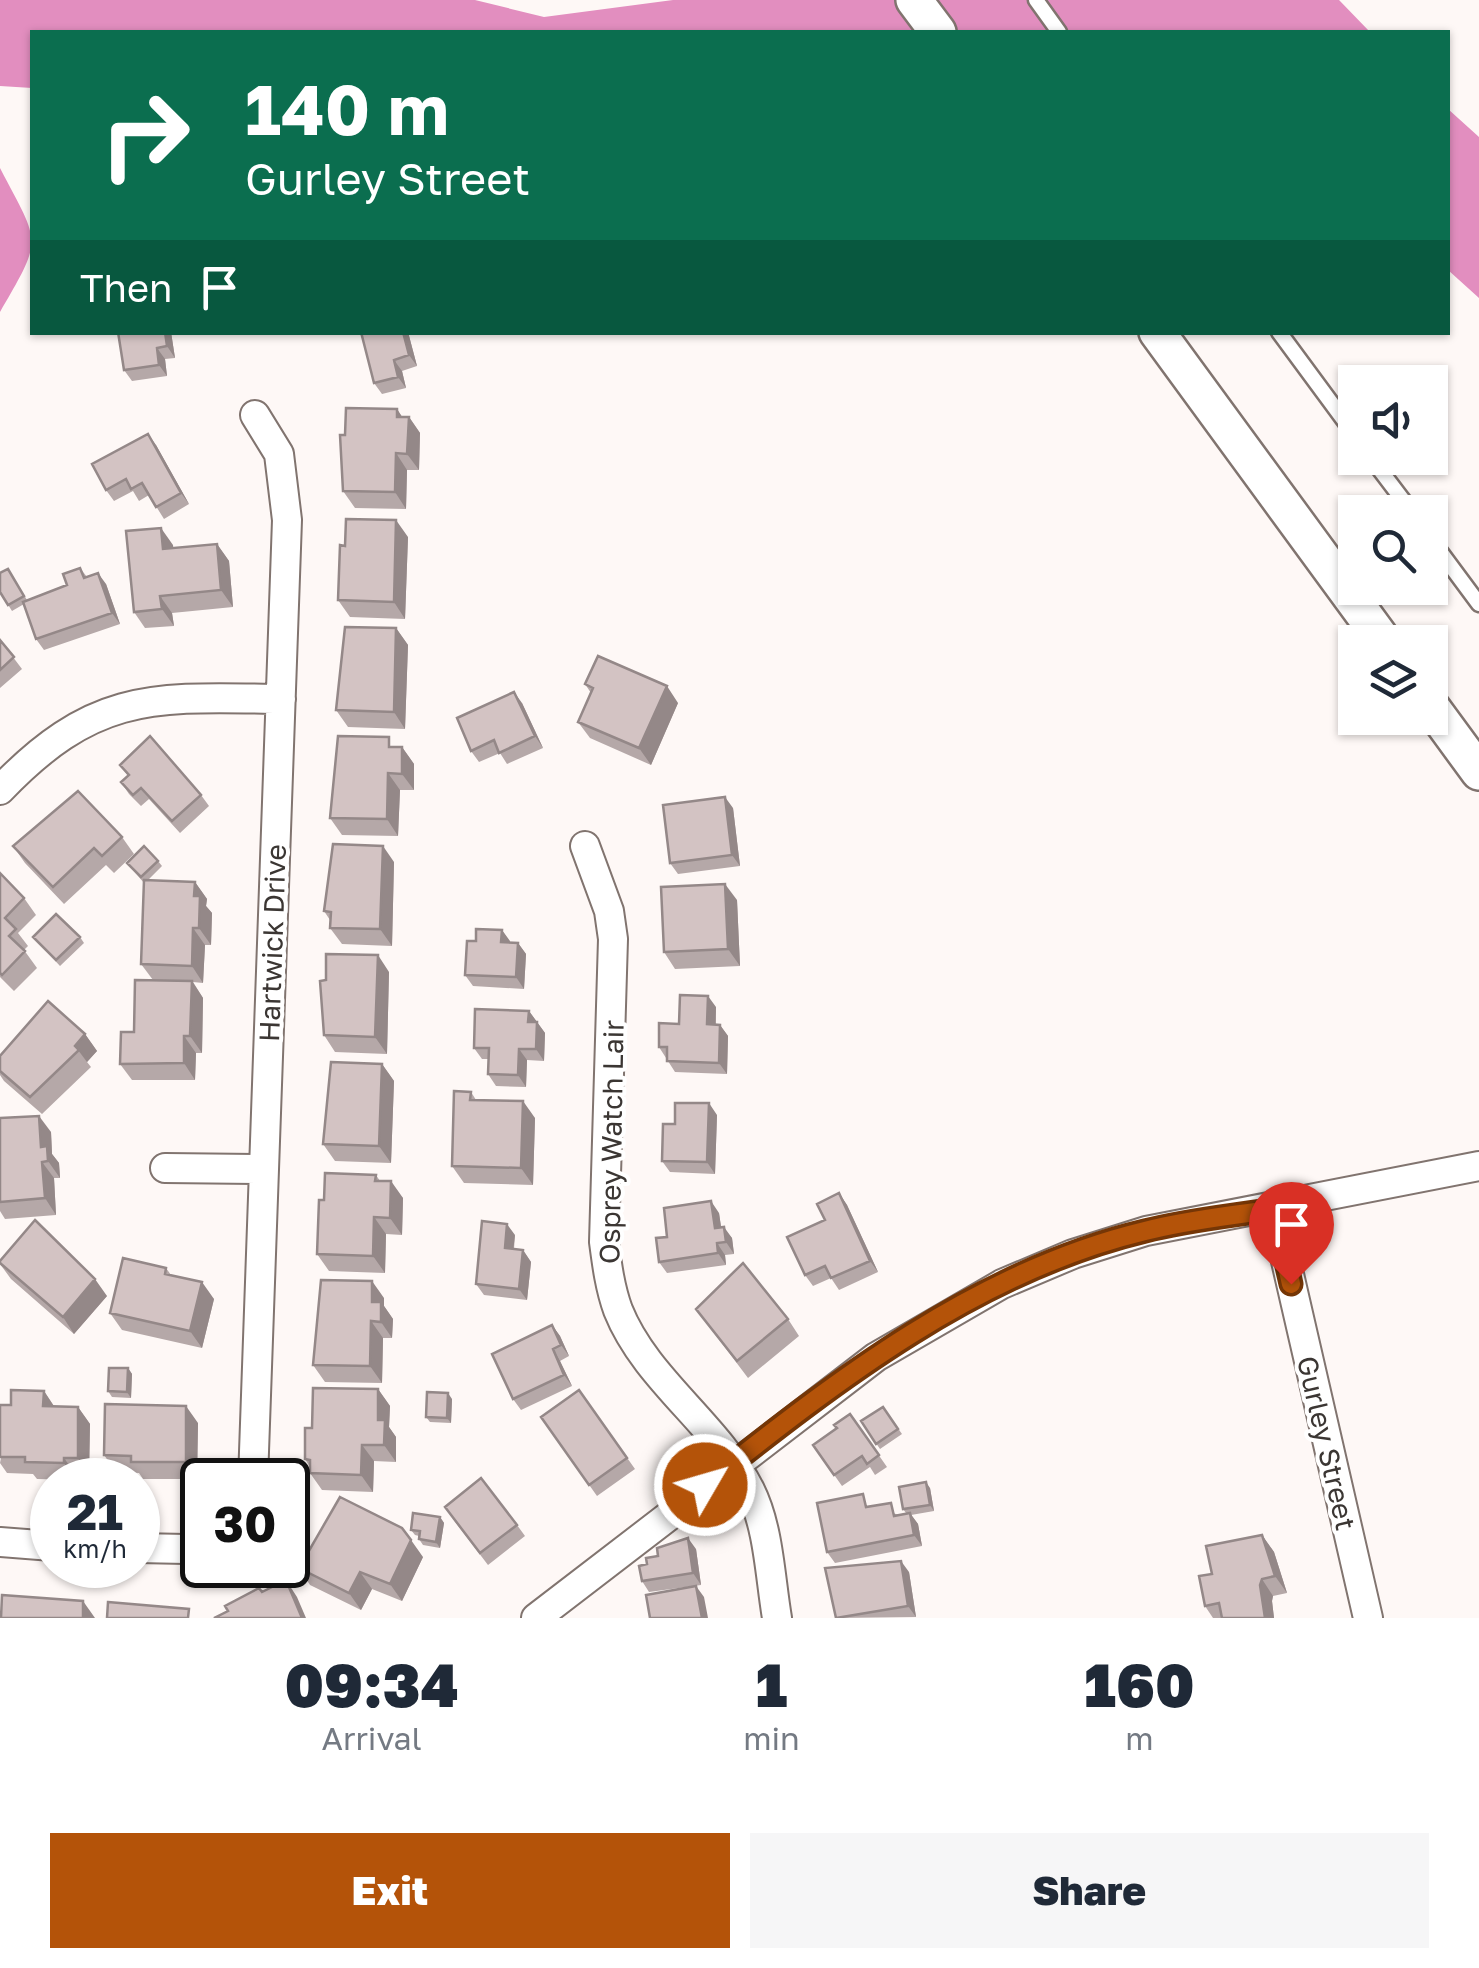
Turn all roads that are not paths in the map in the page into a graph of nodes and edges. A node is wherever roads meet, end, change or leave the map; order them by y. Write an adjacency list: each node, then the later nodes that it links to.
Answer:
1 (914, 0): 3 (street)
2 (1036, 0): 4 (lane)
3 (936, 30)
4 (1058, 30)
5 (1160, 335): 13 (street)
6 (1282, 335): 7 (lane)
7 (1338, 412)
8 (255, 414): 14 (street, Hartwick Drive)
9 (1384, 475): 10 (lane)
10 (1399, 495)
11 (1448, 562): 12 (lane)
12 (1479, 604)
13 (1372, 625)
14 (281, 699): 17 (street); 21 (street, Hartwick Drive)
15 (1448, 730): 16 (street)
16 (1479, 772)
17 (0, 790)
18 (584, 846): 24 (street, Osprey Watch Lair)
19 (1479, 1166): 22 (street)
20 (166, 1168): 21 (street)
21 (264, 1170): 23 (street, Hartwick Drive)
22 (1274, 1209): 24 (street); 29 (street, Gurley Street)
23 (254, 1458)
24 (733, 1463): 27 (street); 28 (street, Osprey Watch Lair)
25 (0, 1542): 26 (street)
26 (30, 1544)
27 (536, 1618)
28 (777, 1618)
29 (1368, 1618)

